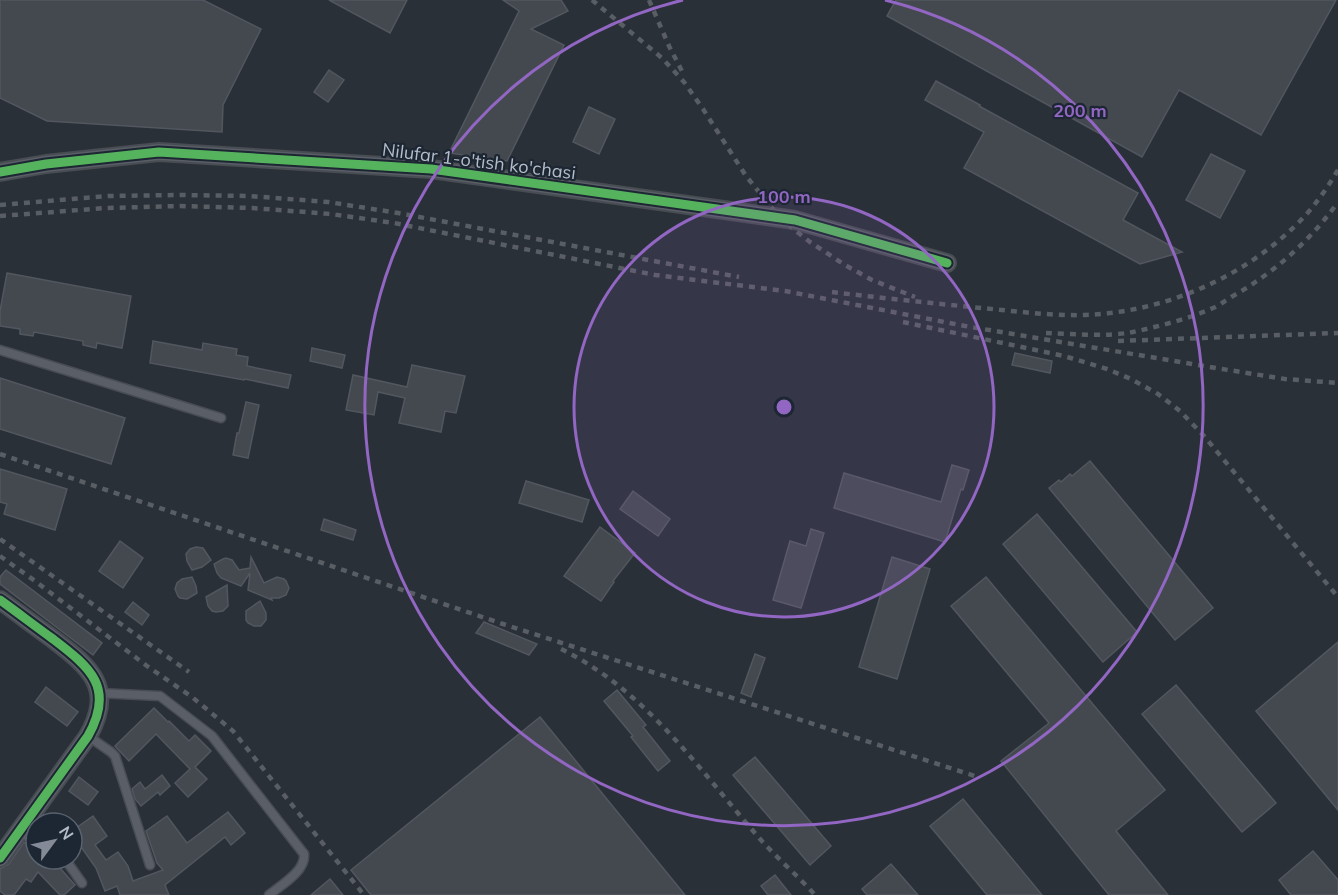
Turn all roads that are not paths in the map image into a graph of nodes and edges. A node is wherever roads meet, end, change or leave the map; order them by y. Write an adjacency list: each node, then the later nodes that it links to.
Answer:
1 (0, 172): 2 (street, Nilufar 1-o'tish ko'chasi)
2 (947, 263)
3 (0, 350): 4 (lane)
4 (221, 418)
5 (0, 600): 6 (street)
6 (99, 693): 7 (street); 14 (lane)
7 (87, 736): 8 (street); 11 (lane)
8 (18, 833): 9 (lane); 10 (street)
9 (24, 835)
10 (0, 858)
11 (150, 865)
12 (74, 871): 13 (lane)
13 (82, 883)
14 (269, 895)

